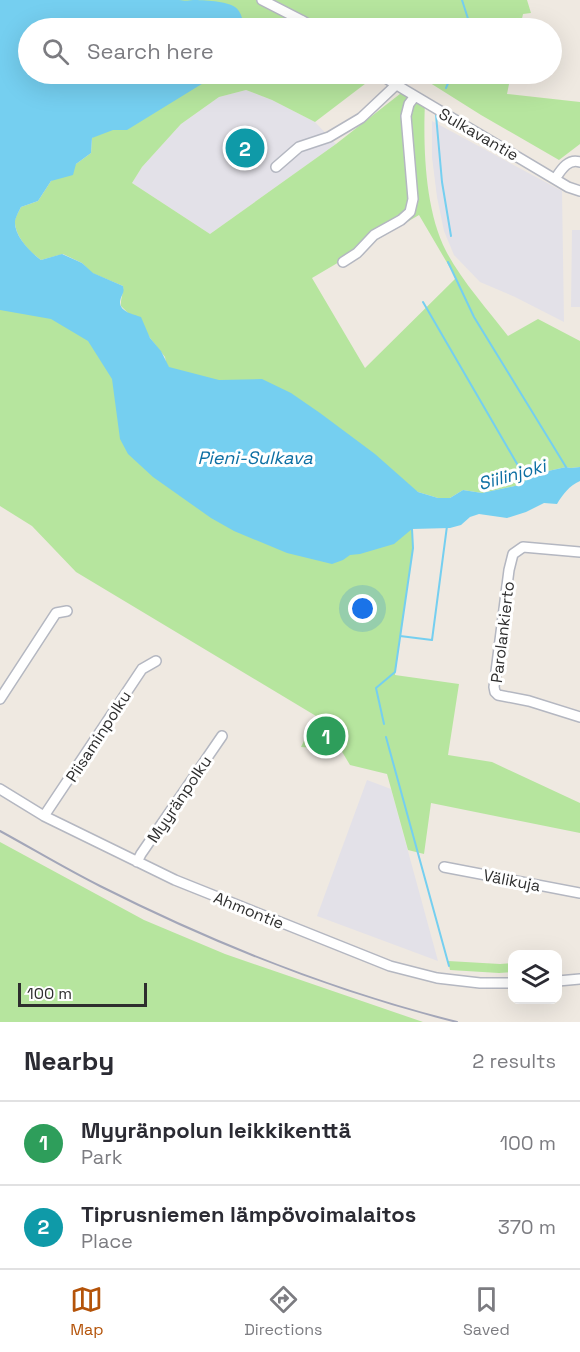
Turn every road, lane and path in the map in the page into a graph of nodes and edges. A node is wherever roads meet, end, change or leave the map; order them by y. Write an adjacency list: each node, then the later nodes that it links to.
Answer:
1 (262, 0): 2 (street)
2 (297, 18)
3 (396, 85): 4 (street, Sulkavantie); 6 (street)
4 (415, 96): 7 (street, Sulkavantie); 9 (street)
5 (580, 162): 7 (street)
6 (276, 167)
7 (555, 179): 8 (street, Sulkavantie)
8 (580, 191)
9 (343, 262)
10 (580, 552): 14 (street, Parolankierto)
11 (67, 611): 13 (street)
12 (156, 661): 17 (street, Piisaminpolku)
13 (0, 699)
14 (580, 717)
15 (222, 736): 18 (street, Myyränpolku)
16 (0, 789): 17 (street, Ahmontie)
17 (44, 816): 18 (street, Ahmontie)
18 (137, 862): 23 (street, Ahmontie)
19 (444, 867): 20 (street, Välikuja)
20 (580, 893)
21 (580, 980): 22 (street)
22 (562, 981)
23 (508, 983)

